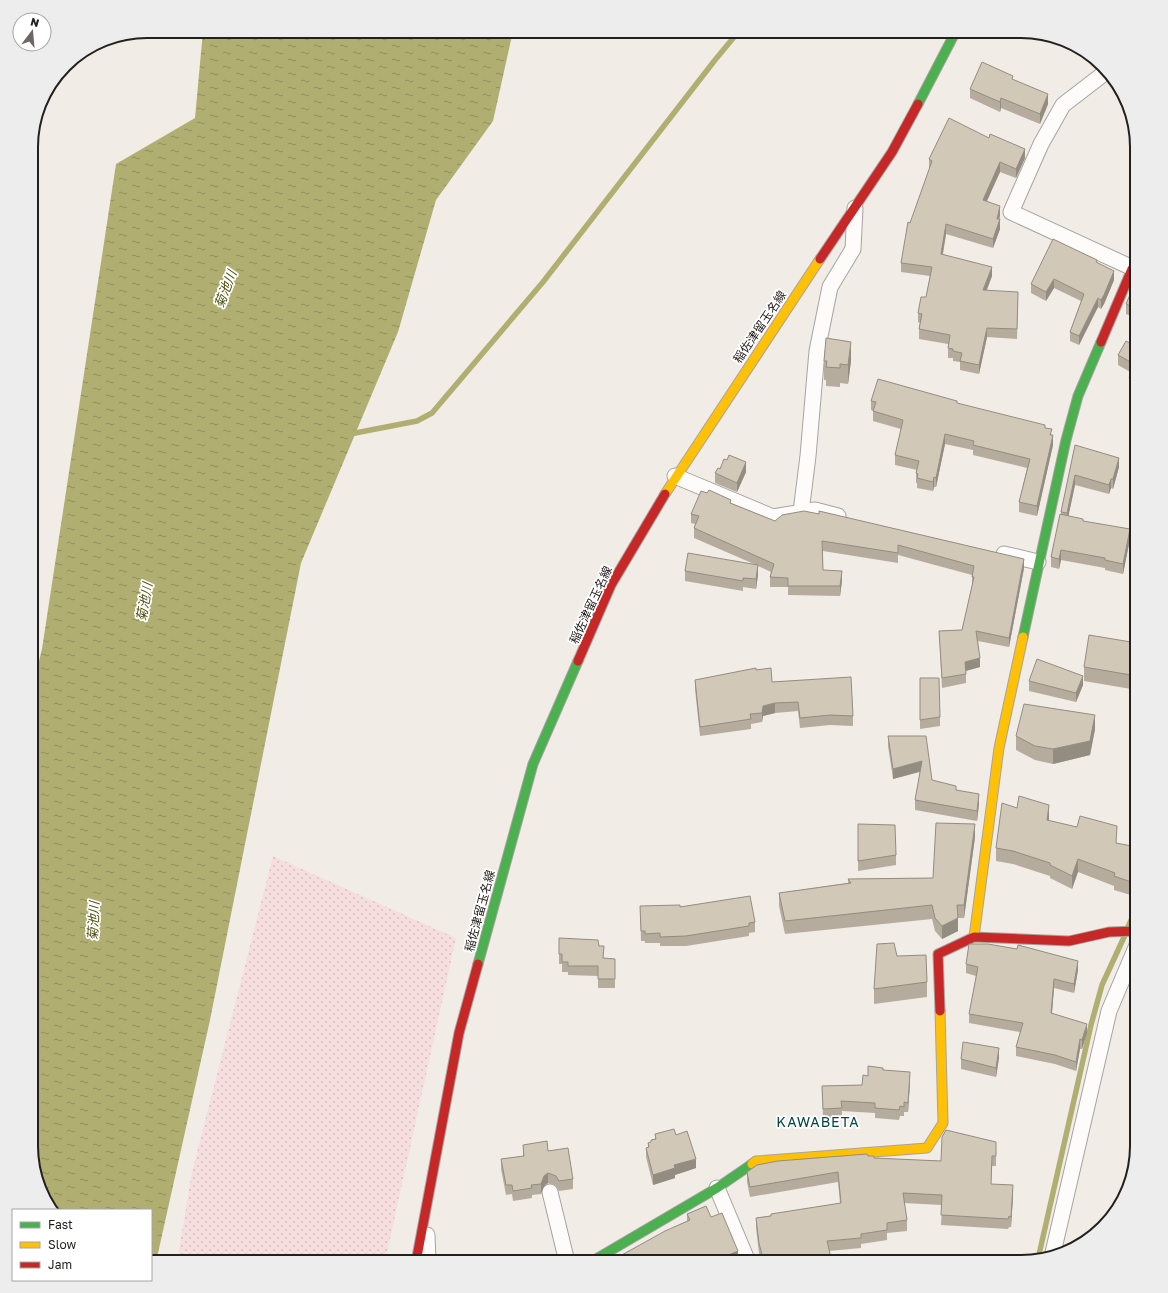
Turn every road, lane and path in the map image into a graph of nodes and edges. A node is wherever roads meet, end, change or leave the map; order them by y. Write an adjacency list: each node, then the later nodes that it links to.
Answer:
1 (952, 38): 3 (street, 稲佐津留玉名線)
2 (1102, 75): 4 (street)
3 (855, 206): 6 (street, 稲佐津留玉名線); 7 (street)
4 (1130, 267)
5 (1130, 280): 10 (street)
6 (675, 476): 7 (street); 16 (street, 稲佐津留玉名線)
7 (801, 512): 8 (street)
8 (853, 519)
9 (992, 551): 10 (street)
10 (1038, 562): 12 (street)
11 (1130, 931): 12 (street)
12 (974, 936): 14 (street)
13 (1130, 962): 17 (street)
14 (717, 1188): 21 (street); 22 (street)
15 (550, 1192): 20 (street)
16 (426, 1209): 18 (street, 稲佐津留玉名線); 19 (street)
17 (1054, 1250)
18 (417, 1255)
19 (428, 1255)
20 (565, 1255)
21 (603, 1255)
22 (745, 1255)

